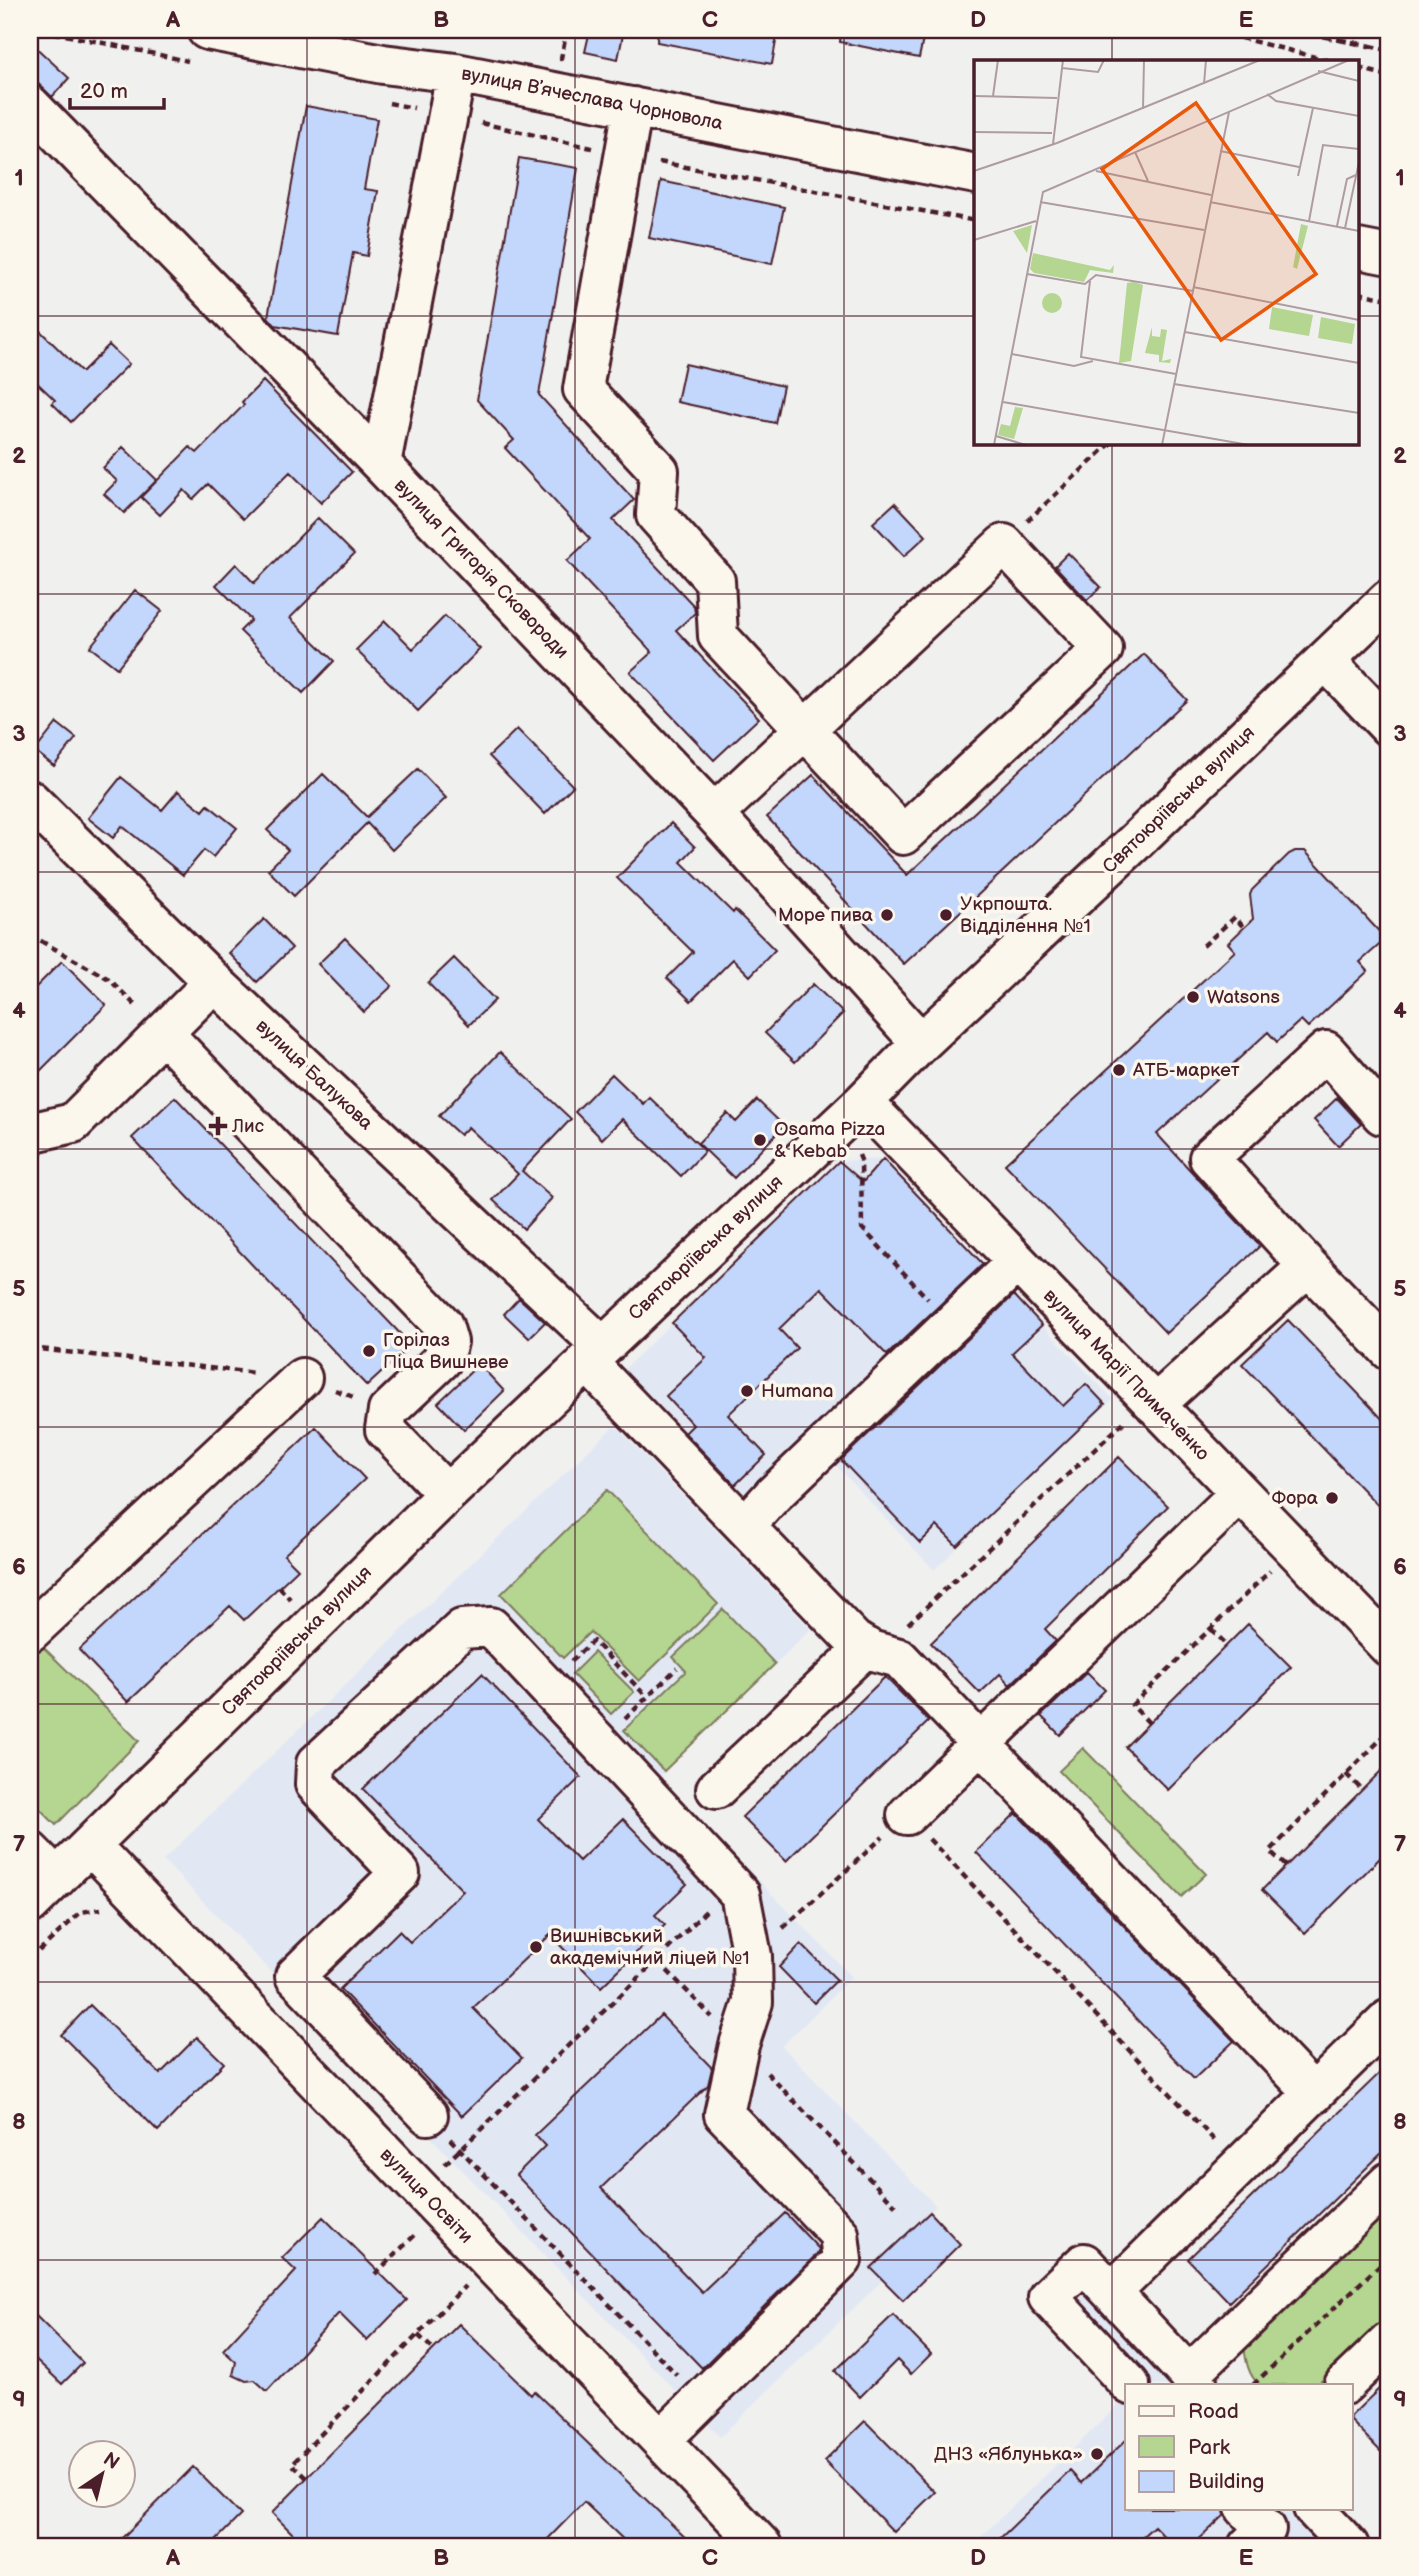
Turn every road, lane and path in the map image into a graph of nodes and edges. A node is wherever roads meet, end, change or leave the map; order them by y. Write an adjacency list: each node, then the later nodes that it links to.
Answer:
1 (42, 30): 2 (path)
2 (64, 32): 4 (path)
3 (1217, 32): 5 (path)
4 (203, 46): 7 (street, вулиця Вʼячеслава Чорновола)
5 (1327, 60)
6 (1360, 69): 8 (path)
7 (456, 73): 11 (street, вулиця Вʼячеслава Чорновола); 12 (street)
8 (1389, 76)
9 (383, 102): 12 (path)
10 (30, 105): 21 (street, вулиця Григорія Сковороди)
11 (633, 107): 13 (street); 14 (street, вулиця Вʼячеслава Чорновола)
12 (449, 116): 13 (path); 21 (street)
13 (624, 155): 15 (path); 26 (street)
14 (974, 174)
15 (974, 222)
16 (1360, 249): 17 (street)
17 (1389, 255)
18 (1360, 293): 19 (path)
19 (1389, 299)
20 (1110, 444): 22 (path)
21 (382, 464): 28 (street, вулиця Григорія Сковороди)
22 (1004, 544): 26 (street); 26 (street)
23 (1389, 599): 24 (street, Святоюріївська вулиця)
24 (1325, 660): 25 (street); 34 (street, Святоюріївська вулиця)
25 (1389, 727)
26 (804, 729): 28 (street)
27 (30, 800): 32 (street, вулиця Балукова)
28 (714, 814): 34 (street, вулиця Григорія Сковороди)
29 (1244, 928): 31 (path)
30 (30, 935): 33 (path)
31 (1203, 946)
32 (214, 982): 33 (street); 43 (street, вулиця Балукова)
33 (163, 1033): 37 (street); 46 (street)
34 (921, 1043): 35 (street, Святоюріївська вулиця)
35 (854, 1110): 40 (path); 43 (street, Святоюріївська вулиця); 45 (street, вулиця Марії Примаченко)
36 (1382, 1115): 38 (street)
37 (30, 1136)
38 (1308, 1266): 42 (street); 45 (street)
39 (1002, 1276): 40 (street)
40 (952, 1324): 49 (street)
41 (30, 1348): 44 (path)
42 (1389, 1350)
43 (594, 1353): 48 (street, Святоюріївська вулиця); 49 (street, вулиця Балукова)
44 (302, 1378): 46 (path); 52 (street)
45 (1144, 1410): 47 (street, вулиця Марії Примаченко); 55 (path)
46 (388, 1411): 48 (street)
47 (1240, 1493): 50 (street, вулиця Марії Примаченко); 62 (street)
48 (447, 1494): 67 (street, Святоюріївська вулиця)
49 (745, 1526): 55 (street, вулиця Балукова)
50 (1294, 1548): 51 (path); 54 (street, вулиця Марії Примаченко)
51 (1211, 1629): 53 (path); 59 (path)
52 (30, 1632)
53 (1227, 1645)
54 (1389, 1647)
55 (872, 1650): 62 (street, вулиця Балукова); 64 (street)
56 (567, 1665): 58 (path)
57 (677, 1668): 58 (path)
58 (646, 1697): 61 (path)
59 (1149, 1723)
60 (1389, 1731): 63 (path)
61 (599, 1743): 74 (street); 80 (street)
62 (981, 1744): 66 (street); 79 (street, вулиця Балукова)
63 (1346, 1774): 65 (path); 69 (path)
64 (716, 1790)
65 (1362, 1790)
66 (906, 1815): 74 (path); 82 (path)
67 (90, 1846): 70 (street, Святоюріївська вулиця); 99 (street, вулиця Освіти)
68 (30, 1850): 70 (street)
69 (1286, 1866)
70 (57, 1878): 71 (street, Святоюріївська вулиця)
71 (30, 1904)
72 (708, 1905): 76 (path)
73 (104, 1908): 75 (path)
74 (752, 1956): 78 (street)
75 (30, 1959)
76 (657, 1960): 78 (path); 81 (path)
77 (1389, 2019): 79 (street)
78 (739, 2045): 85 (path); 98 (street)
79 (1314, 2094): 82 (street)
80 (428, 2115): 81 (path)
81 (461, 2150): 83 (path); 98 (path)
82 (1240, 2166): 90 (street)
83 (442, 2168)
84 (1389, 2182): 94 (street)
85 (896, 2206)
86 (420, 2230): 88 (path)
87 (1389, 2256): 96 (path)
88 (375, 2274)
89 (470, 2280): 91 (path)
90 (1112, 2292): 94 (street); 95 (street)
91 (418, 2334): 93 (path); 100 (path)
92 (1389, 2342): 97 (street)
93 (434, 2350)
94 (1194, 2380)
95 (1129, 2384)
96 (1254, 2384)
97 (1345, 2384)
98 (701, 2400): 99 (street)
99 (661, 2440): 103 (street, вулиця Освіти)
100 (307, 2478)
101 (1247, 2510): 104 (street)
102 (1315, 2510): 105 (street)
103 (762, 2546)
104 (1248, 2546)
105 (1349, 2546)

